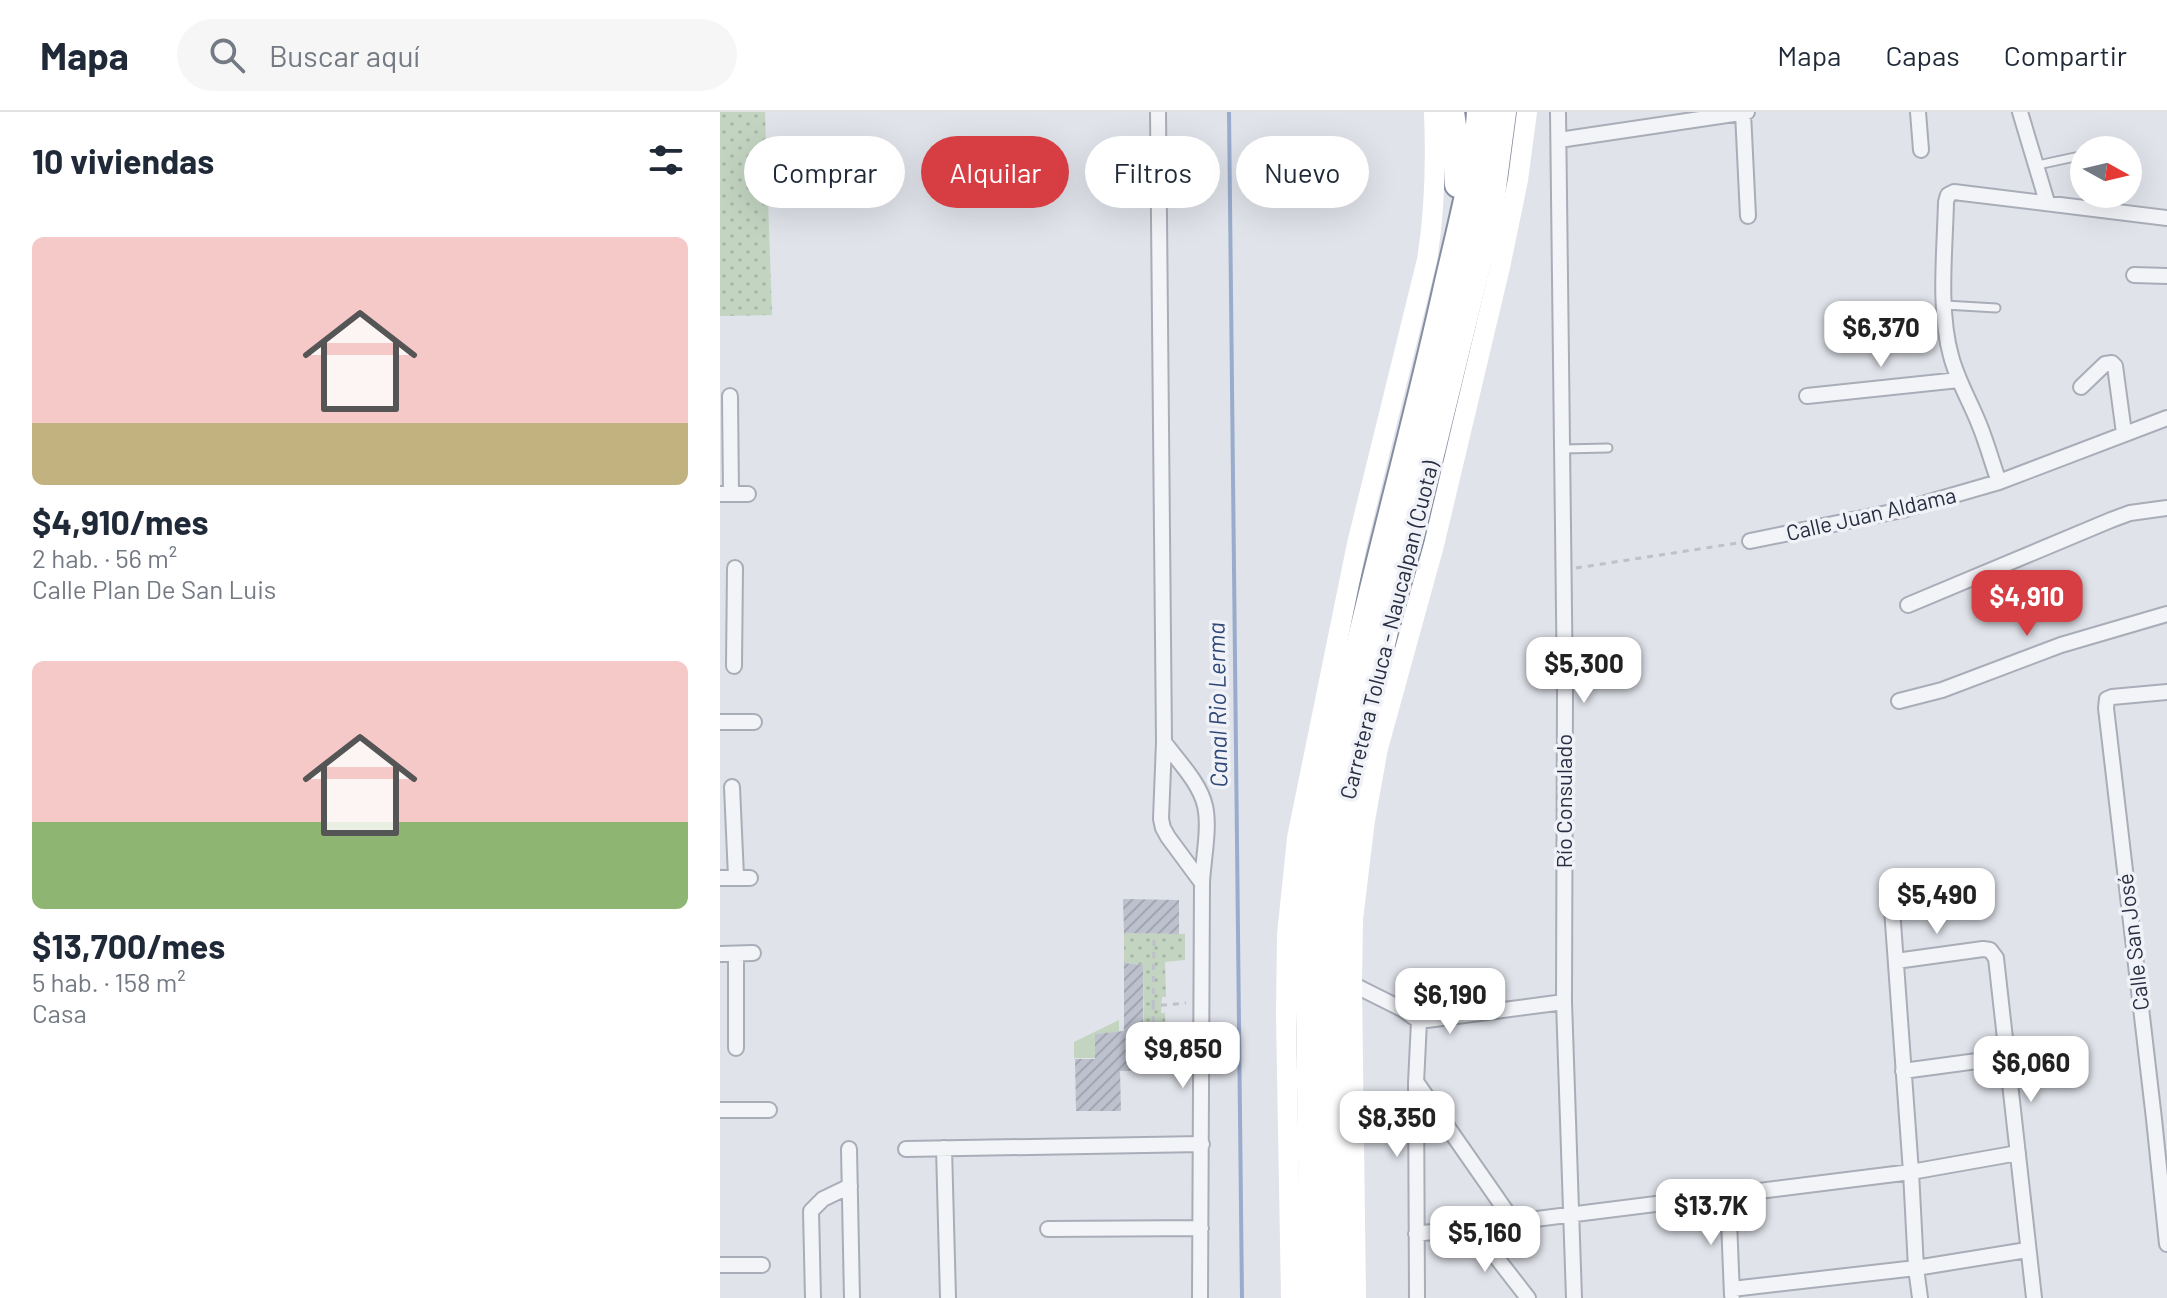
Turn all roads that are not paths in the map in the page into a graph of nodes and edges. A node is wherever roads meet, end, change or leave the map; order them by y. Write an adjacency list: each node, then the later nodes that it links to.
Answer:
1 (1158, 112): 48 (street)
2 (1434, 112): 91 (street)
3 (1451, 112): 19 (highway)
4 (1480, 112): 19 (highway, Carretera Toluca - Naucalpan (Cuota))
5 (1503, 112): 20 (highway, Carretera Toluca - Naucalpan (Cuota))
6 (1516, 112): 20 (highway)
7 (1527, 112): 57 (street)
8 (1558, 112): 12 (street, Río Consulado)
9 (1745, 112): 12 (street); 17 (street)
10 (1918, 112): 13 (street)
11 (2020, 112): 15 (street)
12 (1559, 140): 33 (street, Río Consulado)
13 (1921, 150)
14 (2070, 158): 15 (lane)
15 (2038, 165): 16 (street)
16 (2047, 202): 18 (street); 23 (street)
17 (1748, 216)
18 (2167, 218)
19 (1460, 222): 92 (highway, Carretera Toluca - Naucalpan (Cuota))
20 (1479, 257): 93 (highway, Carretera Toluca - Naucalpan (Cuota))
21 (2134, 275): 22 (street)
22 (2167, 276)
23 (1945, 305): 24 (lane); 25 (street)
24 (1996, 308)
25 (1959, 380): 28 (street); 34 (street)
26 (2081, 387): 31 (street)
27 (730, 396): 29 (street)
28 (1807, 396)
29 (725, 417): 35 (street)
30 (2167, 418): 31 (street, Calle Juan Aldama)
31 (2124, 433): 34 (street, Calle Juan Aldama)
32 (1608, 448): 33 (lane)
33 (1563, 449): 58 (street, Río Consulado)
34 (1999, 482): 38 (street, Calle Juan Aldama)
35 (726, 494): 36 (street)
36 (748, 494)
37 (2167, 508): 40 (street)
38 (1750, 541)
39 (735, 568): 42 (street)
40 (1908, 605)
41 (2167, 614): 45 (street)
42 (727, 645): 43 (street)
43 (734, 666)
44 (2167, 692): 66 (street, Calle San José)
45 (1899, 701)
46 (720, 722): 47 (street)
47 (754, 722)
48 (1164, 742): 51 (street); 51 (street)
49 (728, 797): 50 (street)
50 (720, 878)
51 (1202, 883): 67 (street)
52 (1891, 895): 56 (street)
53 (753, 953): 55 (street)
54 (720, 954): 55 (street)
55 (736, 954): 60 (street)
56 (1896, 961): 61 (street); 62 (street)
57 (1352, 984): 59 (street); 94 (street)
58 (1564, 1002): 59 (street); 75 (street, Río Consulado)
59 (1419, 1021): 63 (street)
60 (720, 1033)
61 (2007, 1057): 62 (street); 71 (street)
62 (1903, 1071): 72 (street)
63 (1416, 1083): 76 (street); 80 (street)
64 (720, 1110): 65 (street)
65 (769, 1110)
66 (2161, 1119): 81 (street, Calle San José)
67 (1202, 1144): 68 (street); 78 (street)
68 (944, 1148): 70 (street); 89 (street)
69 (849, 1149): 73 (street)
70 (906, 1149)
71 (2018, 1153): 72 (street); 82 (street)
72 (1911, 1172): 74 (street); 85 (street)
73 (850, 1186): 87 (street); 88 (street)
74 (1728, 1196): 75 (street); 86 (street)
75 (1572, 1213): 76 (street); 97 (street, Río Consulado)
76 (1513, 1221): 77 (street)
77 (1472, 1226): 80 (street); 96 (street)
78 (1201, 1228): 79 (street); 90 (street)
79 (1048, 1229)
80 (1416, 1234): 95 (street)
81 (2167, 1244)
82 (2027, 1250): 85 (street); 99 (street)
83 (720, 1265): 84 (street)
84 (762, 1265)
85 (1916, 1268): 86 (street); 98 (street)
86 (1732, 1294)
87 (813, 1298)
88 (852, 1298)
89 (948, 1298)
90 (1200, 1298)
91 (1291, 1298)
92 (1313, 1298)
93 (1334, 1298)
94 (1356, 1298)
95 (1417, 1298)
96 (1528, 1298)
97 (1574, 1298)
98 (1920, 1298)
99 (2034, 1298)

